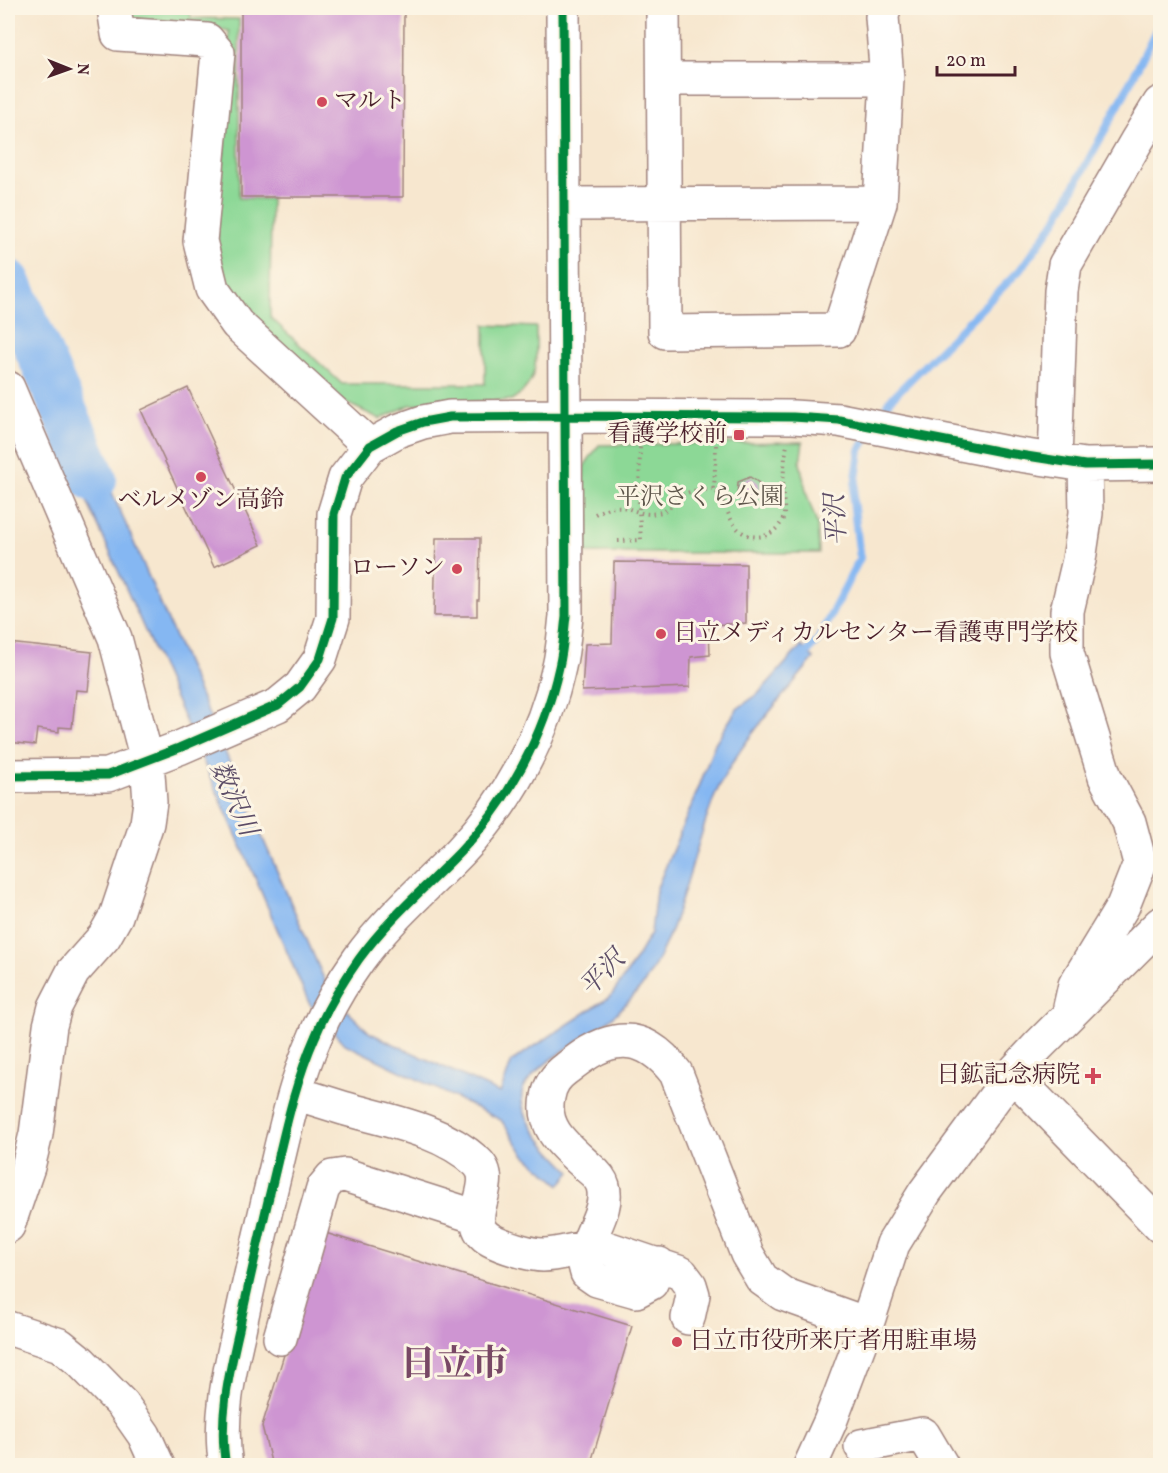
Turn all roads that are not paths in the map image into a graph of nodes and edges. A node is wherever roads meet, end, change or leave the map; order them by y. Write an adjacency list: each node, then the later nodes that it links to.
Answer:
1 (114, 8): 13 (street)
2 (563, 8): 10 (street)
3 (663, 8): 5 (street)
4 (884, 8): 6 (street)
5 (664, 79): 6 (street); 8 (street)
6 (887, 79): 9 (street)
7 (1161, 103): 14 (street)
8 (664, 203): 9 (street); 9 (street); 10 (street)
9 (880, 203)
10 (565, 204): 12 (street)
11 (8, 388): 16 (street)
12 (566, 416): 13 (street); 14 (street); 21 (street)
13 (370, 446): 16 (street)
14 (1070, 463): 15 (street); 19 (street)
15 (1161, 464)
16 (147, 760): 17 (street); 22 (street)
17 (8, 776)
18 (1161, 924): 19 (street)
19 (1068, 1017): 20 (street)
20 (1012, 1074): 25 (street); 28 (street)
21 (295, 1093): 23 (street); 34 (street)
22 (18, 1165): 24 (street)
23 (477, 1217): 26 (street); 30 (street)
24 (8, 1226)
25 (1161, 1226)
26 (588, 1246): 27 (street); 28 (street)
27 (688, 1318)
28 (867, 1324): 31 (street)
29 (8, 1328): 33 (street)
30 (280, 1338)
31 (830, 1422): 32 (street); 35 (street)
32 (865, 1456): 36 (street)
33 (158, 1466)
34 (226, 1466)
35 (810, 1466)
36 (942, 1466)

